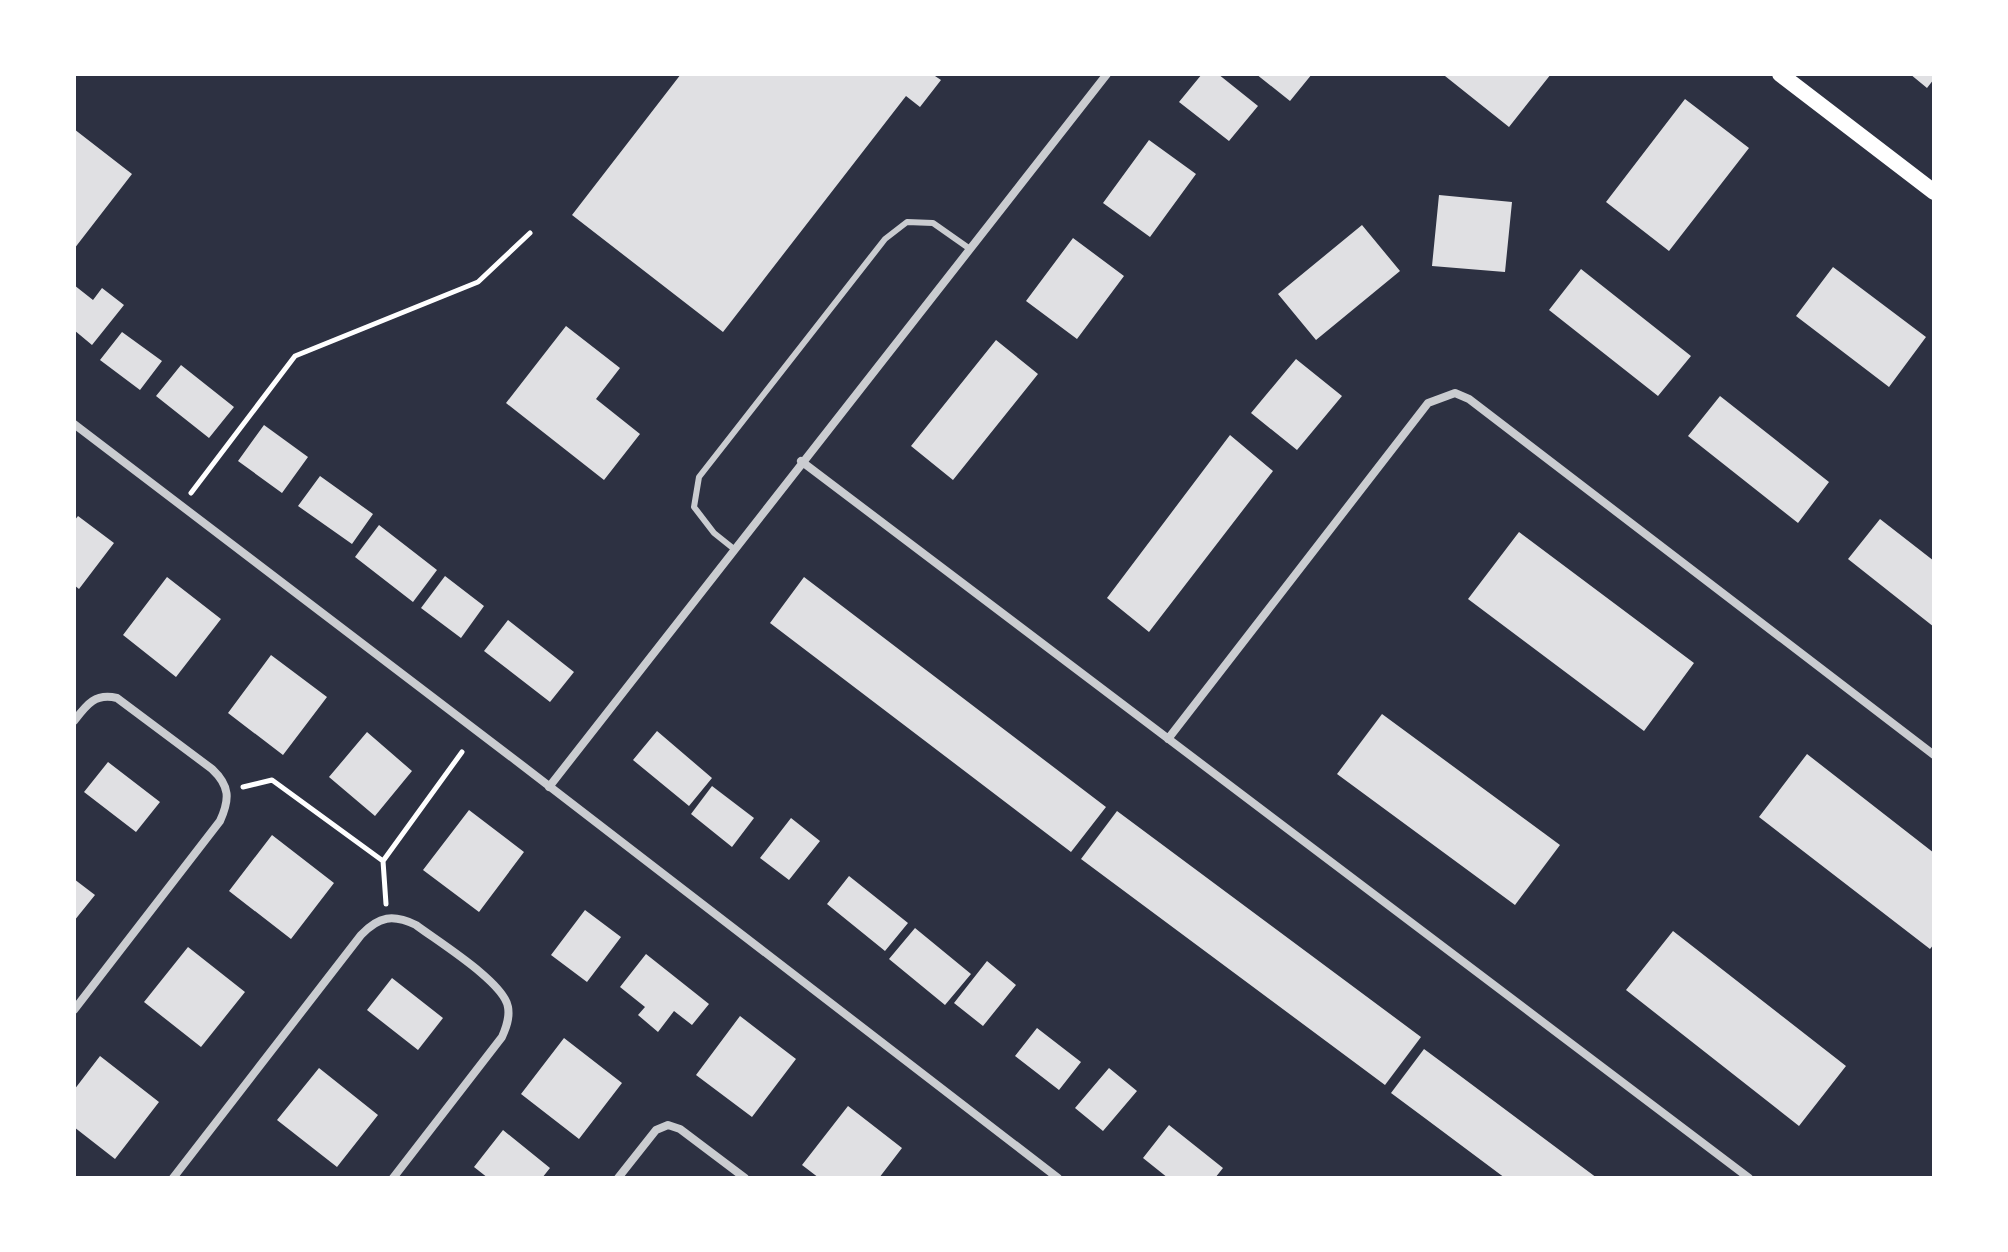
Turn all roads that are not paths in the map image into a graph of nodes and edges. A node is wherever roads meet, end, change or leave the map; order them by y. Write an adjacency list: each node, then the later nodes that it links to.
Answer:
1 (1107, 74): 4 (street)
2 (1780, 74): 3 (main road)
3 (1934, 192)
4 (970, 249): 6 (street); 7 (lane)
5 (74, 424): 11 (street)
6 (801, 461): 7 (street); 9 (street)
7 (734, 549): 11 (street)
8 (74, 721): 12 (street)
9 (1168, 739): 10 (street); 18 (street)
10 (1934, 755)
11 (549, 787): 17 (street)
12 (74, 1010)
13 (173, 1178): 14 (street)
14 (393, 1178)
15 (618, 1178): 16 (street)
16 (745, 1178)
17 (1058, 1178)
18 (1749, 1178)

